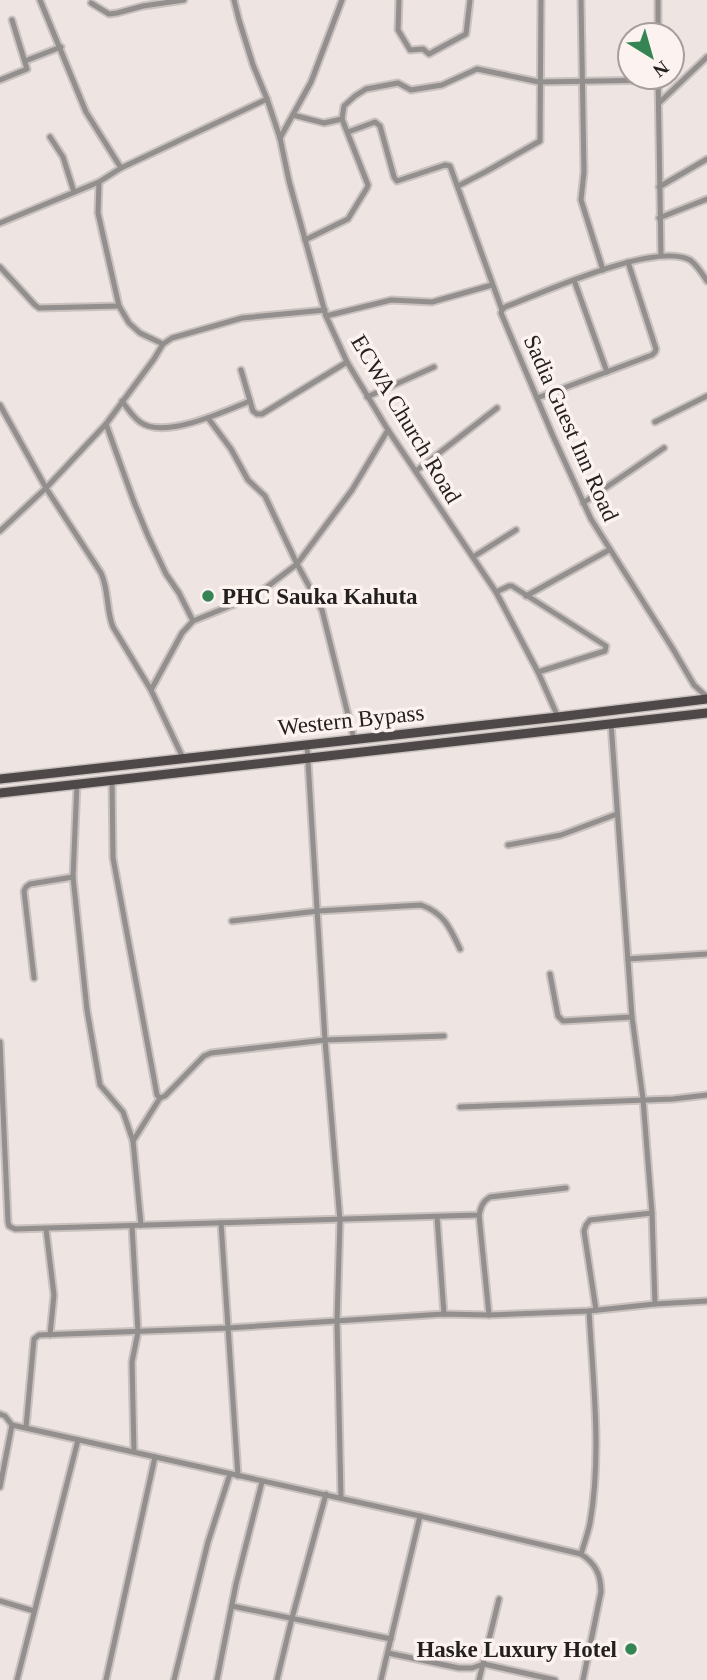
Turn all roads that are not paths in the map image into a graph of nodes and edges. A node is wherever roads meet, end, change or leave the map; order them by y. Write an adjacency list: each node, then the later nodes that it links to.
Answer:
1 (40, 0): 13 (street)
2 (184, 0): 10 (street)
3 (234, 0): 21 (street, ECWA Church Road)
4 (342, 0): 23 (street)
5 (399, 0): 6 (street)
6 (470, 0)
7 (541, 0): 18 (street)
8 (581, 0): 19 (street)
9 (658, 0): 12 (street)
10 (91, 3)
11 (12, 20): 15 (street)
12 (658, 21)
13 (61, 47): 15 (street); 29 (street)
14 (707, 57): 22 (street)
15 (25, 61): 16 (street)
16 (0, 80)
17 (616, 81): 19 (street)
18 (539, 82): 19 (street); 24 (street); 31 (street)
19 (583, 82): 41 (street)
20 (658, 91): 22 (street)
21 (267, 99): 27 (street, ECWA Church Road); 29 (street)
22 (659, 103): 32 (street)
23 (293, 115): 24 (street); 27 (street)
24 (342, 119): 25 (street)
25 (348, 132): 31 (street); 37 (street)
26 (50, 137): 33 (street)
27 (280, 138): 37 (street, ECWA Church Road)
28 (707, 159): 32 (street)
29 (121, 168): 30 (street)
30 (99, 182): 33 (street); 45 (street)
31 (458, 186): 44 (street, Sadia Guest Inn Road)
32 (659, 187): 35 (street)
33 (74, 192): 36 (street)
34 (707, 199): 35 (street)
35 (659, 218): 38 (street)
36 (0, 223)
37 (305, 240): 47 (street, ECWA Church Road)
38 (661, 256): 39 (street); 43 (street)
39 (628, 262): 41 (street); 52 (street)
40 (0, 267): 45 (street)
41 (603, 270): 42 (street)
42 (574, 281): 46 (street); 52 (street)
43 (707, 281)
44 (492, 285): 46 (street, Sadia Guest Inn Road); 47 (street)
45 (119, 306): 48 (street)
46 (502, 310): 55 (street, Sadia Guest Inn Road)
47 (325, 313): 48 (street); 49 (street, ECWA Church Road)
48 (163, 344): 56 (street)
49 (347, 362): 54 (street, ECWA Church Road); 57 (street)
50 (434, 367): 54 (street)
51 (241, 370): 57 (street)
52 (607, 372): 55 (street)
53 (707, 396): 61 (street)
54 (368, 397): 63 (street, ECWA Church Road)
55 (537, 398): 67 (street, Sadia Guest Inn Road)
56 (122, 401): 60 (street); 62 (street)
57 (250, 401): 60 (street)
58 (0, 405): 66 (street)
59 (498, 408): 65 (street)
60 (208, 418): 72 (street)
61 (655, 422)
62 (106, 424): 66 (street); 75 (street)
63 (388, 430): 65 (street, ECWA Church Road); 72 (street)
64 (664, 448): 67 (street)
65 (416, 471): 71 (street, ECWA Church Road)
66 (46, 488): 69 (street); 77 (street)
67 (583, 503): 70 (street, Sadia Guest Inn Road)
68 (516, 530): 71 (street)
69 (0, 531)
70 (609, 550): 74 (street); 78 (street, Sadia Guest Inn Road)
71 (473, 557): 73 (street, ECWA Church Road)
72 (297, 564): 75 (street); 83 (street)
73 (496, 592): 74 (street); 76 (street, ECWA Church Road)
74 (526, 596): 76 (street)
75 (193, 621): 77 (street)
76 (538, 671): 81 (street, ECWA Church Road)
77 (151, 690): 85 (street)
78 (690, 693): 79 (main road, Western Bypass); 79 (street, Sadia Guest Inn Road); 81 (main road, Western Bypass)
79 (707, 698)
80 (707, 713): 82 (main road, Western Bypass)
81 (558, 717): 83 (main road, Western Bypass)
82 (611, 723): 86 (main road, Western Bypass); 91 (street)
83 (354, 739): 84 (main road, Western Bypass)
84 (307, 745): 85 (main road, Western Bypass); 86 (street)
85 (183, 758): 87 (main road, Western Bypass)
86 (309, 758): 88 (main road, Western Bypass); 94 (street)
87 (0, 779)
88 (112, 779): 89 (main road, Western Bypass); 107 (street)
89 (77, 783): 90 (main road, Western Bypass); 93 (street)
90 (0, 793)
91 (617, 814): 92 (street); 98 (street)
92 (508, 845)
93 (73, 877): 100 (street); 110 (street)
94 (318, 911): 95 (street); 96 (street); 103 (street)
95 (232, 921)
96 (460, 949)
97 (707, 954): 98 (street)
98 (628, 958): 101 (street)
99 (550, 974): 101 (street)
100 (34, 978)
101 (632, 1017): 108 (street)
102 (444, 1036): 103 (street)
103 (325, 1040): 107 (street); 116 (street)
104 (0, 1042): 105 (street)
105 (2, 1092): 111 (street)
106 (707, 1095): 108 (street)
107 (160, 1098): 110 (street)
108 (643, 1099): 109 (street); 113 (street)
109 (460, 1107)
110 (133, 1141): 118 (street)
111 (2, 1163): 120 (street)
112 (566, 1188): 114 (street)
113 (652, 1213): 122 (street); 123 (street)
114 (479, 1215): 115 (street); 125 (street)
115 (437, 1217): 116 (street); 124 (street)
116 (340, 1220): 117 (street); 126 (street)
117 (221, 1223): 118 (street); 127 (street)
118 (141, 1225): 119 (street)
119 (132, 1226): 120 (street); 128 (street)
120 (46, 1229): 129 (street)
121 (707, 1301): 122 (street)
122 (655, 1304): 123 (street)
123 (592, 1310): 125 (street); 143 (street)
124 (444, 1314): 125 (street); 126 (street)
125 (489, 1315)
126 (337, 1321): 127 (street); 141 (street)
127 (228, 1328): 128 (street); 137 (street)
128 (138, 1332): 129 (street); 134 (street)
129 (50, 1335): 132 (street)
130 (0, 1414): 131 (street)
131 (12, 1425): 132 (street); 139 (street)
132 (26, 1427): 133 (street)
133 (78, 1440): 134 (street); 147 (street)
134 (134, 1452): 135 (street)
135 (155, 1457): 136 (street); 153 (street)
136 (230, 1474): 137 (street); 154 (street)
137 (238, 1476): 138 (street)
138 (262, 1482): 140 (street); 146 (street)
139 (0, 1487)
140 (326, 1494): 141 (street); 148 (street)
141 (341, 1498): 142 (street)
142 (420, 1516): 143 (street); 149 (street)
143 (581, 1554): 160 (street)
144 (499, 1599): 151 (street)
145 (0, 1601): 147 (street)
146 (232, 1606): 148 (street); 155 (street)
147 (34, 1611): 152 (street)
148 (292, 1618): 149 (street); 156 (street)
149 (391, 1639): 150 (street)
150 (388, 1653): 151 (street); 157 (street)
151 (484, 1664): 158 (street); 159 (street)
152 (17, 1680)
153 (107, 1680)
154 (174, 1680)
155 (217, 1680)
156 (277, 1680)
157 (381, 1680)
158 (479, 1680)
159 (555, 1680)
160 (583, 1680)

